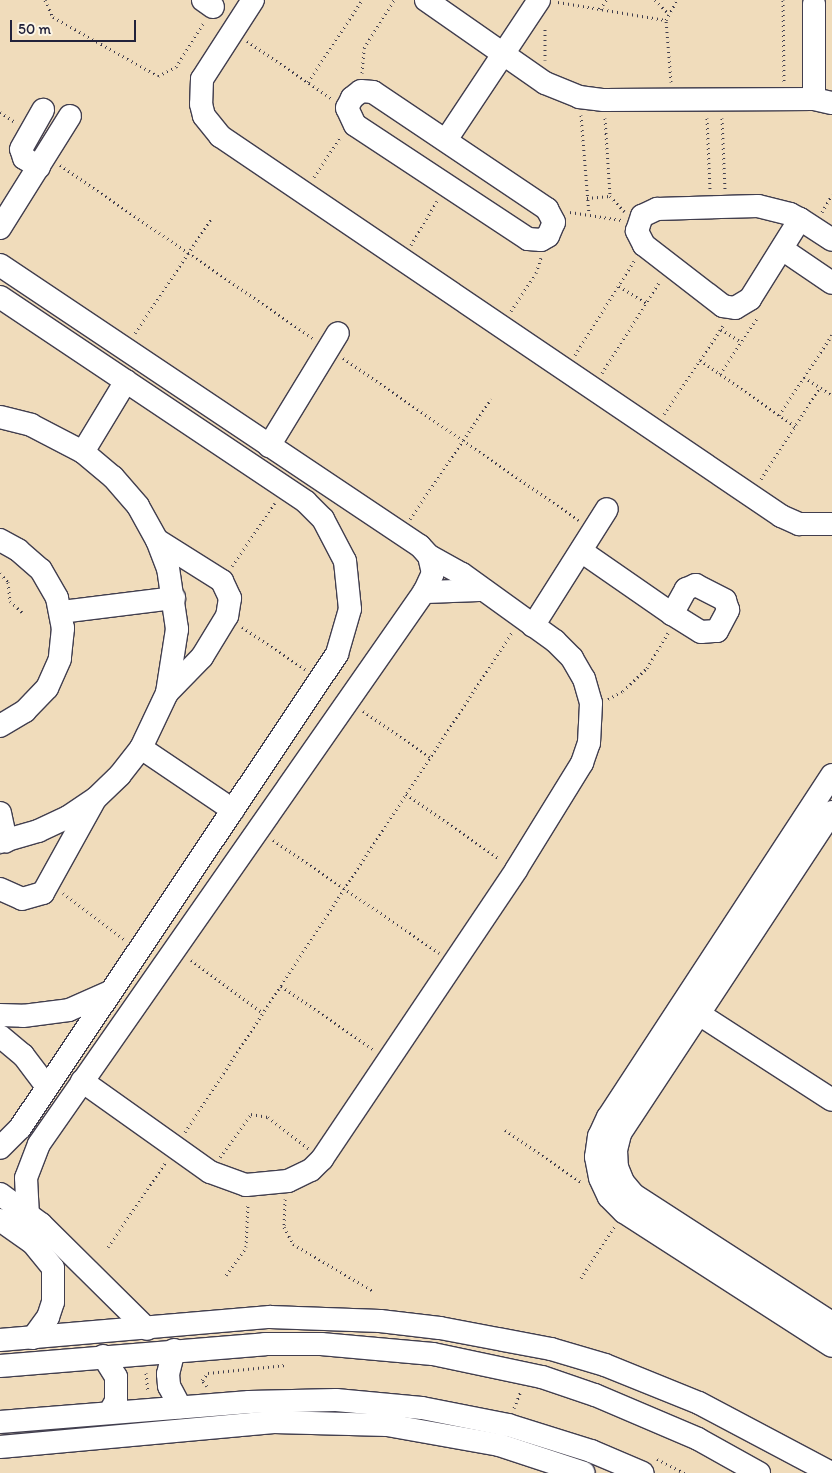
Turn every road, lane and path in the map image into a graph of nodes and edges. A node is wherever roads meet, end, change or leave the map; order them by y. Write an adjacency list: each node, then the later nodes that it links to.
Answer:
1 (45, 0): 11 (path)
2 (253, 0): 16 (street)
3 (362, 0): 18 (path)
4 (394, 0): 20 (path)
5 (426, 0): 17 (street)
6 (606, 0): 13 (path)
7 (655, 0): 14 (path)
8 (677, 0): 14 (path)
9 (783, 0): 25 (path)
10 (818, 1): 26 (street)
11 (208, 4)
12 (546, 6): 13 (path); 17 (street); 19 (path)
13 (600, 9): 15 (path)
14 (668, 13): 15 (path)
15 (666, 20): 23 (path)
16 (232, 31): 18 (path); 33 (street)
17 (503, 54): 19 (street); 30 (street)
18 (308, 82): 28 (path)
19 (545, 83): 21 (street)
20 (368, 91): 28 (street); 30 (street)
21 (579, 97): 22 (street); 35 (path)
22 (604, 100): 23 (street); 34 (path)
23 (672, 100): 24 (street)
24 (714, 100): 25 (street); 36 (path); 36 (path)
25 (785, 100): 26 (street)
26 (823, 101)
27 (43, 110): 31 (street)
28 (349, 114): 32 (street); 33 (path)
29 (70, 116): 31 (street)
30 (446, 140): 38 (street)
31 (39, 167): 42 (street)
32 (447, 186): 43 (street); 47 (path)
33 (304, 193): 47 (street)
34 (610, 196): 35 (path); 40 (path)
35 (587, 198): 37 (path)
36 (718, 208): 40 (street); 41 (street)
37 (589, 214): 38 (path); 40 (path)
38 (552, 215): 43 (street)
39 (211, 219): 62 (path)
40 (640, 219): 45 (street)
41 (800, 219): 44 (street); 46 (street)
42 (0, 228)
43 (541, 240): 57 (path)
44 (832, 240)
45 (644, 245): 49 (street); 51 (path)
46 (782, 249): 50 (street); 55 (street)
47 (402, 259): 57 (street)
48 (0, 265): 52 (street)
49 (670, 265): 54 (path); 55 (street)
50 (832, 283)
51 (619, 286): 54 (path); 64 (path)
52 (42, 294): 56 (street); 62 (street)
53 (0, 297): 56 (street)
54 (646, 303): 68 (path)
55 (734, 308): 58 (path)
56 (28, 316): 66 (street)
57 (501, 326): 64 (street)
58 (721, 329): 61 (path); 63 (path)
59 (338, 333): 77 (street)
60 (832, 335): 65 (path)
61 (741, 342)
62 (124, 349): 70 (street)
63 (700, 360): 72 (path); 76 (path)
64 (566, 370): 68 (street)
65 (804, 377): 67 (path); 72 (path)
66 (126, 381): 74 (street); 78 (street)
67 (820, 387): 69 (path); 75 (path)
68 (592, 388): 76 (street)
69 (832, 395)
70 (196, 397): 74 (street); 77 (street)
71 (491, 399): 85 (path)
72 (779, 415): 75 (path)
73 (0, 417): 78 (street)
74 (183, 419): 80 (street)
75 (795, 426): 81 (path)
76 (653, 430): 81 (street)
77 (269, 446): 79 (street)
78 (84, 452): 87 (street)
79 (320, 479): 82 (street); 85 (street)
80 (285, 488): 82 (street); 91 (path)
81 (750, 495): 84 (street)
82 (306, 502): 100 (street)
83 (607, 509): 88 (street)
84 (832, 524)
85 (400, 533): 89 (street)
86 (0, 540): 95 (street)
87 (157, 540): 91 (street); 94 (street)
88 (581, 551): 97 (street); 99 (street)
89 (429, 556): 92 (street); 93 (street)
90 (0, 574): 96 (path)
91 (222, 581): 98 (street)
92 (481, 590): 93 (street); 99 (street)
93 (424, 592): 101 (street)
94 (174, 598): 95 (street); 103 (street)
95 (61, 612): 106 (street)
96 (24, 614)
97 (675, 615): 105 (path)
98 (227, 616): 102 (path); 103 (street)
99 (527, 622): 105 (street); 109 (path)
100 (337, 654): 101 (street); 102 (street)
101 (367, 673): 104 (street)
102 (320, 680): 107 (street)
103 (167, 692): 108 (street)
104 (348, 701): 109 (path); 110 (street)
105 (591, 703): 120 (street)
106 (0, 726)
107 (278, 743): 110 (street); 114 (street)
108 (141, 748): 113 (street); 114 (street)
109 (430, 757): 112 (path)
110 (305, 762): 117 (street)
111 (832, 775): 148 (street)
112 (406, 794): 120 (path); 123 (path)
113 (96, 798): 118 (street); 122 (street)
114 (232, 810): 119 (street)
115 (832, 812): 132 (street)
116 (0, 813): 118 (street)
117 (258, 830): 121 (street); 123 (path)
118 (3, 841)
119 (198, 862): 121 (street); 126 (street)
120 (516, 870): 127 (street)
121 (222, 881): 125 (street)
122 (51, 884): 124 (street); 126 (path)
123 (344, 888): 127 (path); 128 (path)
124 (0, 889)
125 (175, 948): 130 (street); 131 (path)
126 (139, 950): 129 (street)
127 (454, 963): 135 (street)
128 (281, 986): 131 (path); 135 (path)
129 (111, 992): 130 (street); 133 (street); 137 (street)
130 (133, 1008): 136 (street)
131 (263, 1012): 140 (path)
132 (699, 1014): 138 (street); 159 (street)
133 (0, 1015)
134 (0, 1036): 137 (street)
135 (390, 1060): 142 (street)
136 (82, 1081): 140 (street); 149 (street)
137 (47, 1087): 141 (street)
138 (832, 1100)
139 (505, 1130): 146 (path)
140 (175, 1147): 143 (street); 151 (path)
141 (0, 1148)
142 (322, 1159): 143 (path); 144 (street)
143 (210, 1172): 145 (street)
144 (288, 1181): 145 (street); 157 (path)
145 (246, 1185): 154 (path)
146 (584, 1185)
147 (0, 1194): 149 (street)
148 (624, 1212): 156 (path); 163 (street)
149 (28, 1214): 152 (street)
150 (0, 1220): 152 (street)
151 (108, 1247)
152 (51, 1248): 153 (street); 155 (street)
153 (80, 1265): 155 (street); 160 (street)
154 (226, 1275)
155 (54, 1278): 161 (street)
156 (581, 1278)
157 (373, 1291)
158 (380, 1321): 160 (street); 164 (street); 181 (street)
159 (832, 1323)
160 (147, 1329): 161 (street)
161 (33, 1338): 162 (street)
162 (0, 1340)
163 (832, 1346)
164 (377, 1347): 165 (street); 171 (street)
165 (174, 1350): 166 (street); 172 (street)
166 (144, 1352): 167 (street); 173 (path)
167 (103, 1356): 169 (street); 174 (street)
168 (292, 1365): 170 (path)
169 (0, 1366)
170 (218, 1372)
171 (523, 1386): 176 (path); 180 (street)
172 (180, 1406): 173 (street); 176 (street)
173 (150, 1409): 174 (street)
174 (110, 1412): 175 (street)
175 (0, 1422)
176 (508, 1425): 179 (street)
177 (0, 1446): 178 (street)
178 (584, 1473)
179 (643, 1473)
180 (759, 1473)
181 (831, 1473)

